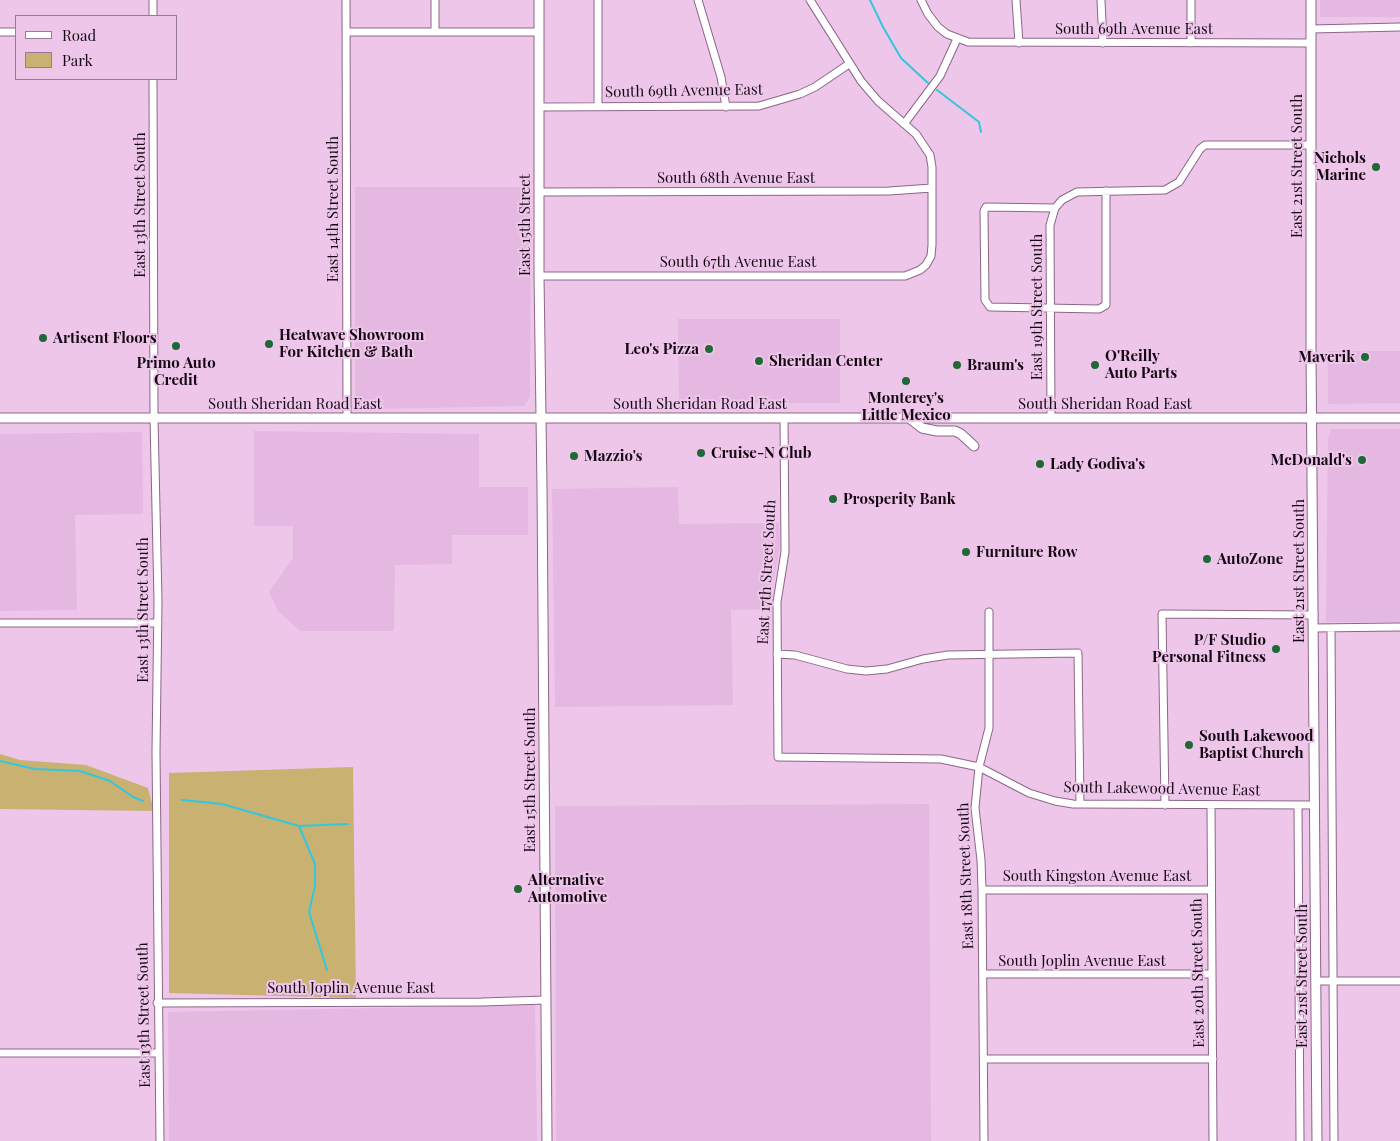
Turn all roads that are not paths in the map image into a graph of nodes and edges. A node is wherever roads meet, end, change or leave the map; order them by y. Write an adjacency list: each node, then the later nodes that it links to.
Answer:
1 (153, 0): 13 (street)
2 (346, 0): 18 (street, East 14th Street South)
3 (434, 0): 19 (street)
4 (539, 0): 20 (main road)
5 (598, 0): 28 (street)
6 (698, 0): 29 (street)
7 (810, 0): 26 (street)
8 (921, 0): 21 (street)
9 (1016, 0): 22 (street)
10 (1101, 0): 23 (street)
11 (1191, 0): 24 (street)
12 (1311, 0): 15 (main road, East 21st Street South)
13 (153, 15)
14 (1400, 27): 15 (street)
15 (1311, 29): 25 (main road, East 21st Street South)
16 (0, 32): 17 (street)
17 (15, 32)
18 (346, 32): 19 (street); 41 (street, East 14th Street South)
19 (435, 32): 20 (street)
20 (538, 32): 30 (main road, East 15th Street)
21 (957, 38): 22 (street, South 69th Avenue East); 31 (street)
22 (1018, 43): 23 (street, South 69th Avenue East)
23 (1103, 43): 24 (street, South 69th Avenue East)
24 (1191, 43): 25 (street, South 69th Avenue East)
25 (1311, 43): 32 (main road, East 21st Street South)
26 (849, 64): 29 (street, South 69th Avenue East); 31 (street)
27 (153, 80): 40 (street, East 13th Street South)
28 (598, 106): 29 (street, South 69th Avenue East); 30 (street, South 69th Avenue East)
29 (726, 106)
30 (539, 107): 34 (main road, East 15th Street)
31 (904, 124): 33 (street)
32 (1311, 145): 35 (street); 46 (main road, East 21st Street South)
33 (932, 188): 34 (street, South 68th Avenue East); 37 (street, South 67th Avenue East)
34 (539, 192): 37 (main road, East 15th Street)
35 (1106, 192): 36 (street, East 19th Street South); 38 (street)
36 (1055, 208): 38 (street, East 19th Street South); 38 (street)
37 (539, 276): 42 (main road, East 15th Street)
38 (1051, 308): 45 (street, East 19th Street South)
39 (0, 418): 40 (main road, South Sheridan Road East)
40 (154, 418): 41 (main road, South Sheridan Road East); 52 (street, East 13th Street South)
41 (347, 418): 42 (main road, South Sheridan Road East)
42 (541, 418): 43 (main road, South Sheridan Road East); 72 (main road, East 15th Street South)
43 (784, 418): 44 (main road, South Sheridan Road East); 56 (street, East 17th Street South)
44 (909, 418): 45 (main road, South Sheridan Road East); 48 (main road)
45 (1051, 418): 46 (main road, South Sheridan Road East)
46 (1312, 418): 47 (main road, South Sheridan Road East); 50 (main road, East 21st Street South)
47 (1400, 418)
48 (974, 446)
49 (989, 612): 57 (street, East 18th Street South)
50 (1314, 615): 54 (main road, East 21st Street South); 61 (street)
51 (0, 623): 52 (street)
52 (158, 623): 73 (street, East 13th Street South)
53 (1400, 627): 55 (street)
54 (1314, 628): 55 (street); 64 (main road, East 21st Street South)
55 (1330, 628): 70 (street, East 21st Street South)
56 (777, 654): 57 (street); 58 (street, East 17th Street South)
57 (989, 654): 59 (street, East 18th Street South); 60 (street)
58 (778, 758): 59 (street, South Lakewood Avenue East)
59 (979, 768): 60 (street, South Lakewood Avenue East); 65 (street, East 18th Street South)
60 (1080, 804): 61 (street, South Lakewood Avenue East)
61 (1165, 805): 62 (street, South Lakewood Avenue East)
62 (1211, 805): 63 (street, South Lakewood Avenue East); 66 (street, East 20th Street South)
63 (1298, 805): 64 (street, South Lakewood Avenue East); 82 (street, East 21st Street South)
64 (1315, 805): 69 (main road, East 21st Street South)
65 (982, 890): 66 (street, South Kingston Avenue East); 67 (street, East 18th Street South)
66 (1211, 890): 68 (street, East 20th Street South)
67 (983, 974): 68 (street, South Joplin Avenue East); 76 (street, East 18th Street South)
68 (1212, 974): 77 (street, East 20th Street South)
69 (1316, 981): 70 (street); 83 (main road, East 21st Street South)
70 (1333, 981): 71 (street); 84 (street, East 21st Street South)
71 (1400, 981)
72 (545, 1000): 73 (street, South Joplin Avenue East); 79 (main road, East 15th Street South)
73 (158, 1003): 75 (street, East 13th Street South)
74 (0, 1053): 75 (street)
75 (158, 1053): 78 (street, East 13th Street South)
76 (984, 1058): 77 (street); 80 (street, East 18th Street South)
77 (1213, 1059): 81 (street, East 20th Street South)
78 (160, 1141)
79 (546, 1141)
80 (984, 1141)
81 (1214, 1141)
82 (1300, 1141)
83 (1318, 1141)
84 (1334, 1141)

